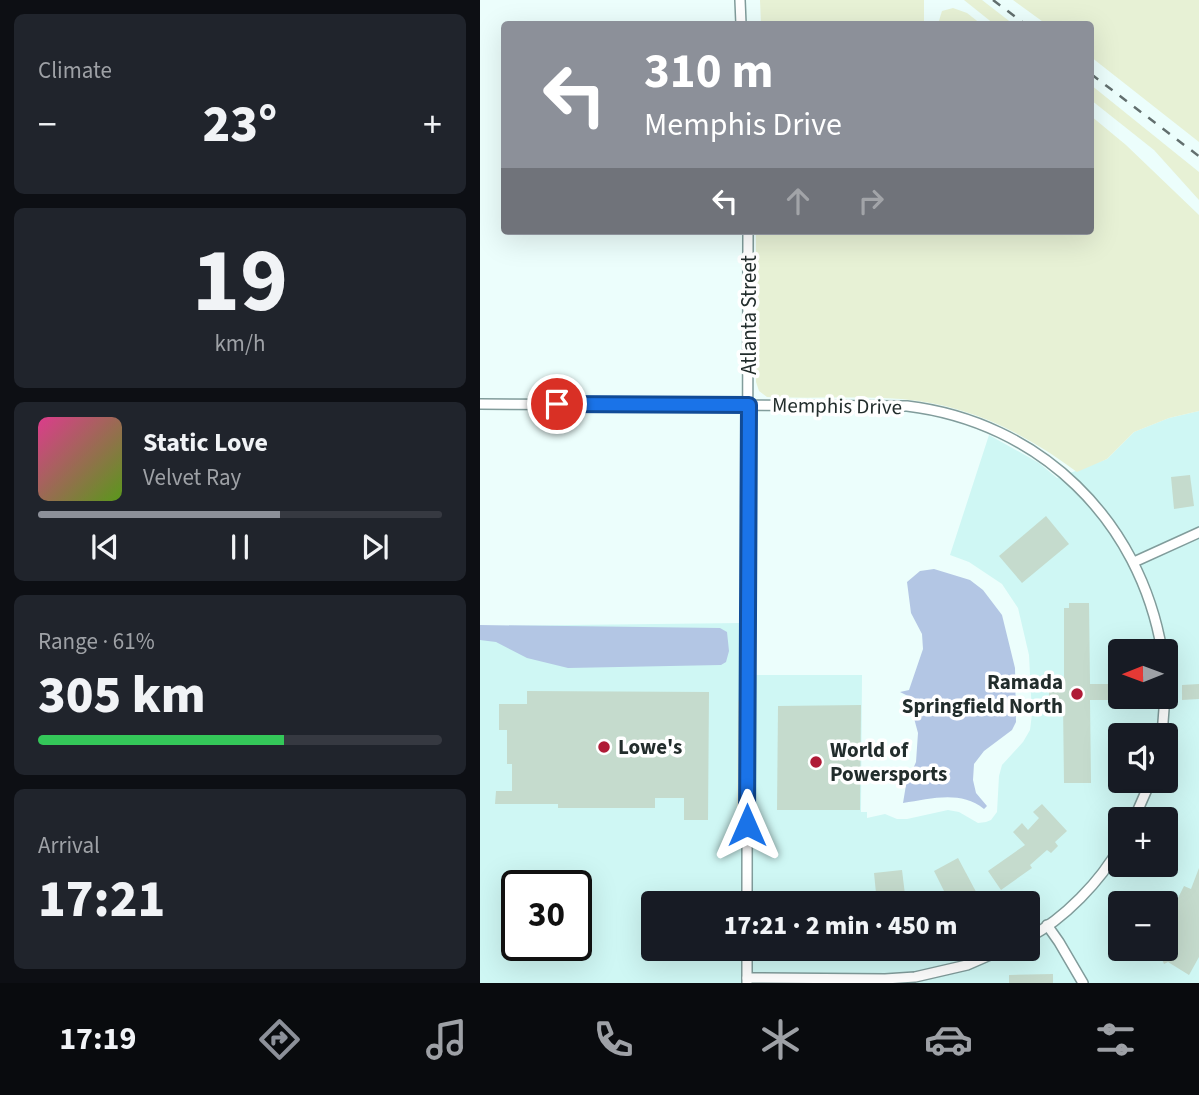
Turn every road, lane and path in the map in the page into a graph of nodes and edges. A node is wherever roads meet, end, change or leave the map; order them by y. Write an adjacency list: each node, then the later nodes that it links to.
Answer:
1 (740, 0): 2 (street)
2 (741, 21)
3 (748, 235): 5 (street, Atlanta Street)
4 (480, 404): 5 (street, Memphis Drive)
5 (749, 405): 7 (street, Memphis Drive); 10 (street, Atlanta Street)
6 (1199, 532): 7 (street)
7 (1134, 562): 8 (street, Memphis Drive)
8 (1160, 639)
9 (1108, 861): 11 (street)
10 (747, 891)
11 (1047, 925): 12 (street); 16 (street)
12 (1040, 930)
13 (747, 961): 15 (street)
14 (976, 961): 15 (street)
15 (747, 981)
16 (1083, 983)

